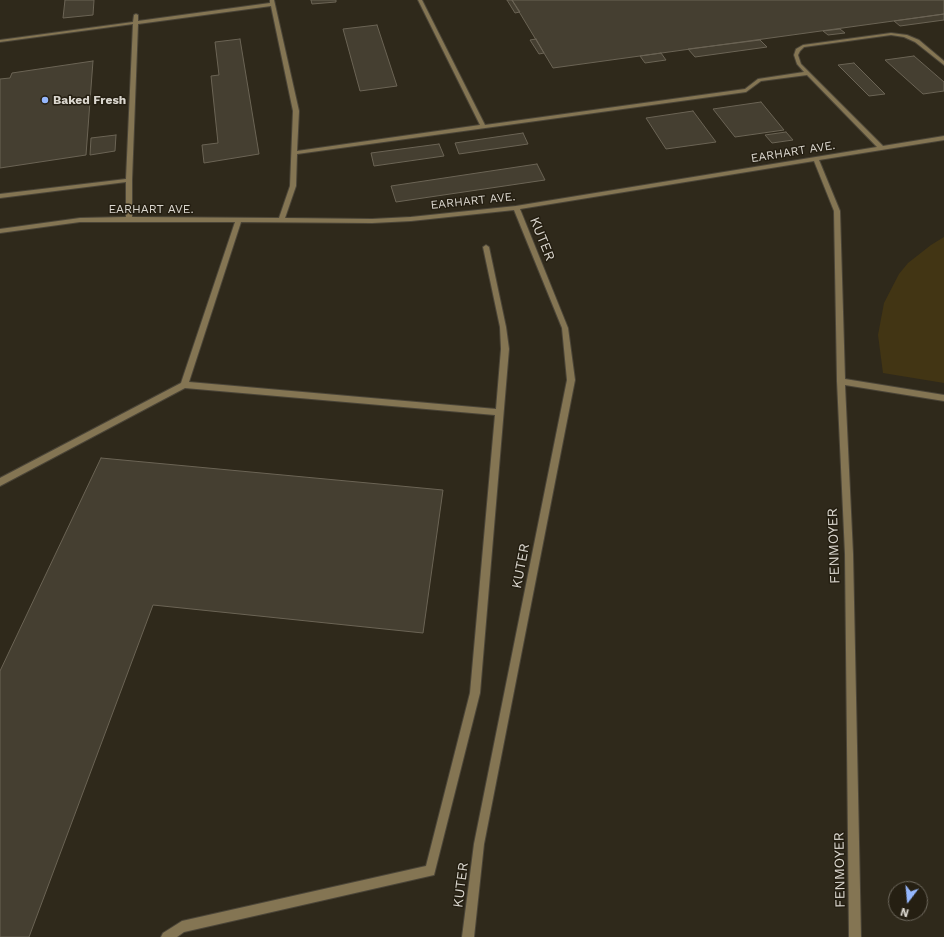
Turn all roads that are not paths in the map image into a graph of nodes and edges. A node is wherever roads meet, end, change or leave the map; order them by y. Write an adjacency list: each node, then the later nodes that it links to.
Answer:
1 (420, 0): 8 (lane)
2 (273, 2): 4 (lane); 11 (lane)
3 (136, 15): 4 (lane)
4 (136, 23): 5 (lane); 13 (lane)
5 (0, 42)
6 (944, 64): 7 (lane)
7 (808, 73): 8 (lane); 10 (lane)
8 (483, 127): 11 (lane)
9 (944, 138): 10 (lane, EARHART AVE.)
10 (882, 148): 12 (lane, EARHART AVE.)
11 (294, 153): 17 (lane)
12 (816, 159): 15 (lane, EARHART AVE.); 21 (lane, FENMOYER)
13 (129, 180): 14 (lane); 16 (lane)
14 (0, 196)
15 (516, 208): 17 (lane, EARHART AVE.); 28 (lane, KUTER)
16 (129, 219): 18 (lane, EARHART AVE.); 19 (lane, EARHART AVE.)
17 (281, 220): 18 (lane, EARHART AVE.)
18 (238, 221): 22 (lane)
19 (0, 231)
20 (486, 247): 24 (lane)
21 (841, 381): 23 (lane); 29 (lane, FENMOYER)
22 (184, 385): 24 (lane); 25 (lane)
23 (944, 398)
24 (500, 412): 27 (lane)
25 (2, 481): 26 (lane)
26 (0, 488)
27 (167, 937)
28 (468, 937)
29 (855, 937)

